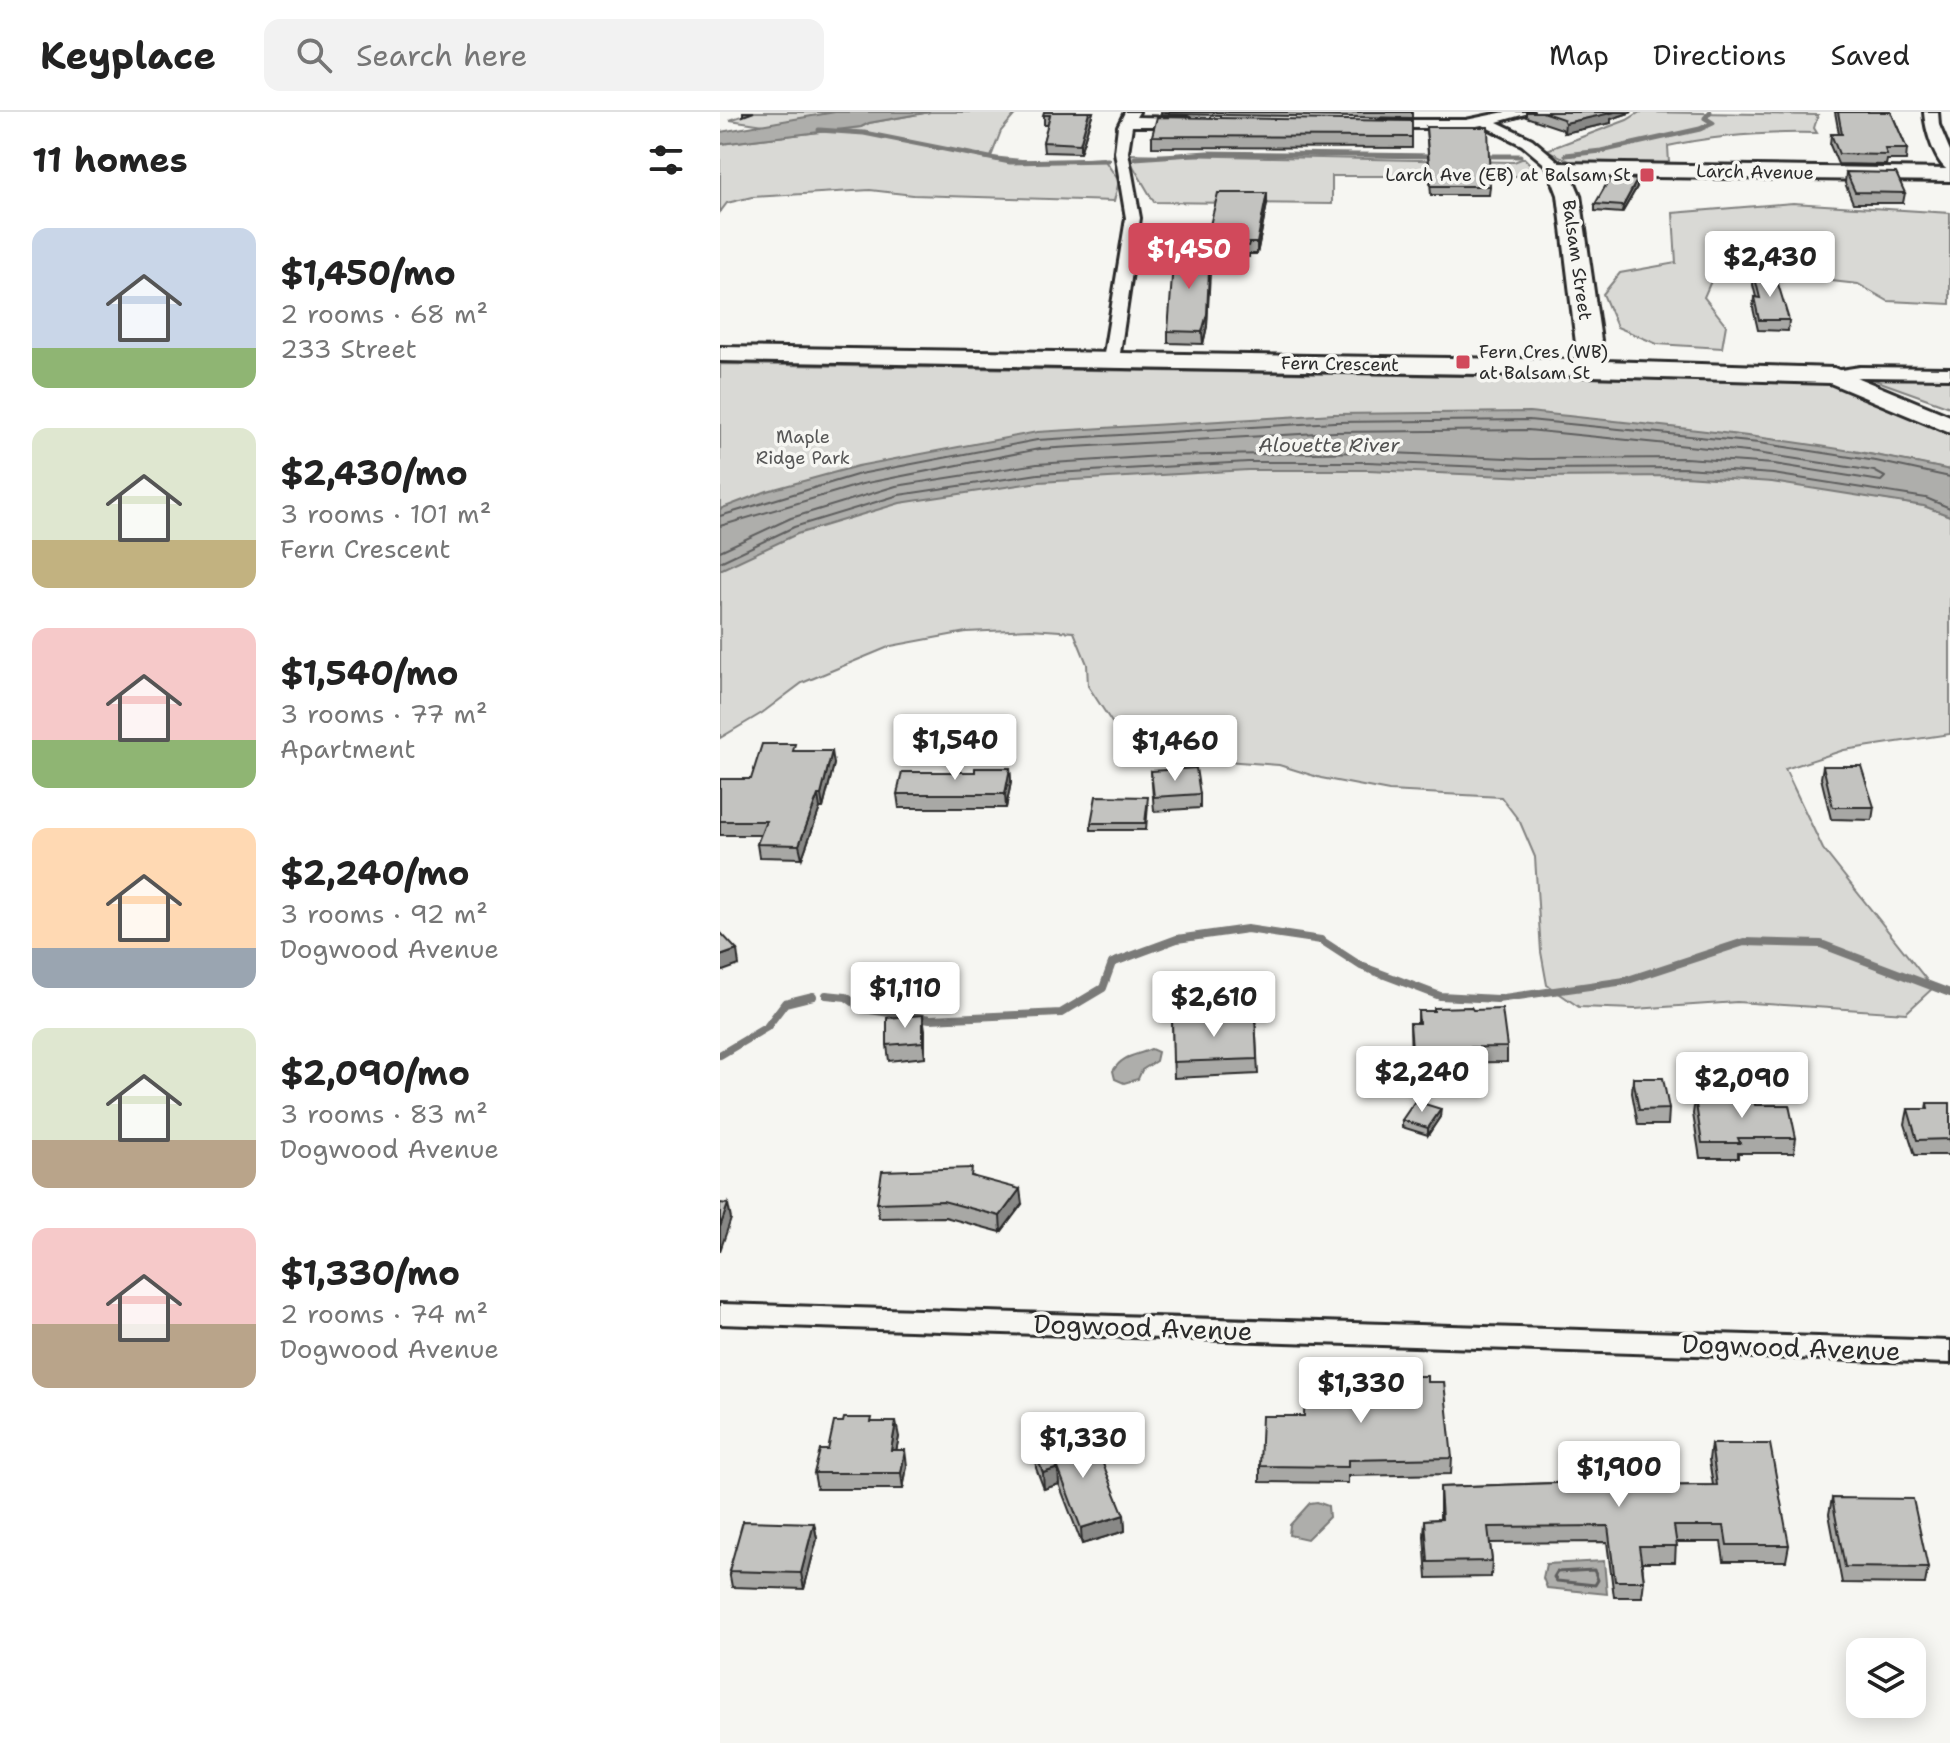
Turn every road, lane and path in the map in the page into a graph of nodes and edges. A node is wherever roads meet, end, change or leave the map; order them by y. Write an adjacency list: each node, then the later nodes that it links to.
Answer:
1 (1464, 112): 5 (street, Balsam Street)
2 (1525, 112): 5 (street)
3 (1931, 112): 8 (street)
4 (1129, 117): 6 (street); 12 (street)
5 (1484, 121): 7 (street); 9 (street, Balsam Street)
6 (1203, 122)
7 (1372, 124)
8 (1950, 167)
9 (1559, 169): 10 (street, Larch Avenue); 13 (street, Balsam Street)
10 (1950, 175)
11 (720, 354): 12 (street, Fern Crescent)
12 (1111, 360): 13 (street, Fern Crescent)
13 (1592, 368): 15 (street, Fern Crescent)
14 (1950, 373): 15 (street)
15 (1834, 376): 16 (street, Fern Crescent)
16 (1950, 425)
17 (720, 1314): 18 (street, Dogwood Avenue)
18 (1950, 1352)

